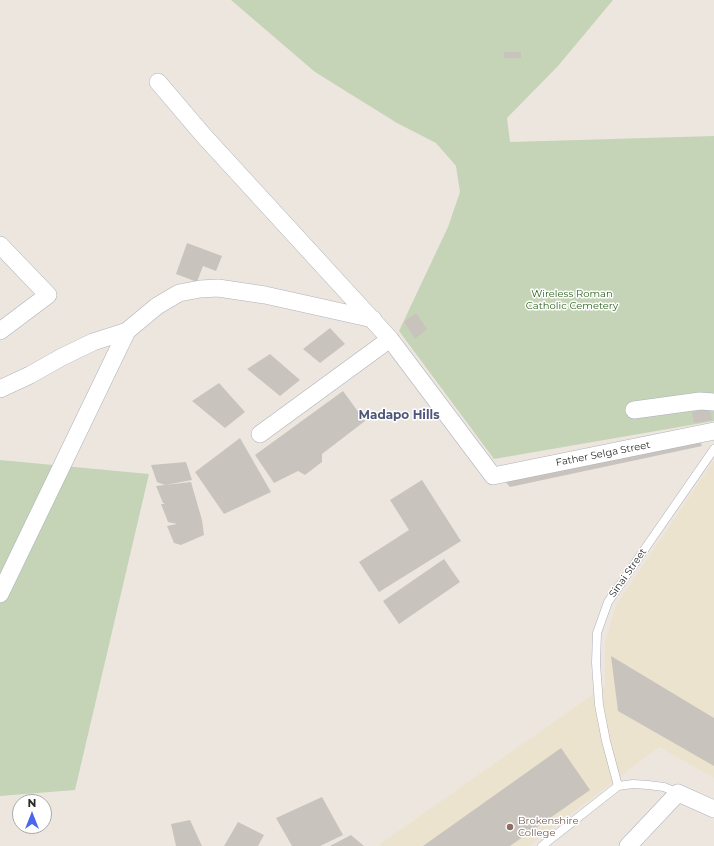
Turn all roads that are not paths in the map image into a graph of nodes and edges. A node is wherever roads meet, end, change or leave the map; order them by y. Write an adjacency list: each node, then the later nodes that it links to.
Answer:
1 (158, 82): 3 (street)
2 (0, 245): 4 (street)
3 (373, 319): 5 (street); 6 (street)
4 (0, 329)
5 (127, 331): 7 (street); 13 (street)
6 (390, 339): 10 (street, Father Selga Street); 11 (street)
7 (0, 389)
8 (714, 402): 9 (street)
9 (634, 410)
10 (714, 431)
11 (260, 434)
12 (714, 449): 14 (lane, Sinai Street)
13 (0, 594)
14 (618, 786): 15 (lane); 17 (lane)
15 (678, 793): 16 (street); 18 (street)
16 (714, 809)
17 (542, 846)
18 (628, 846)

